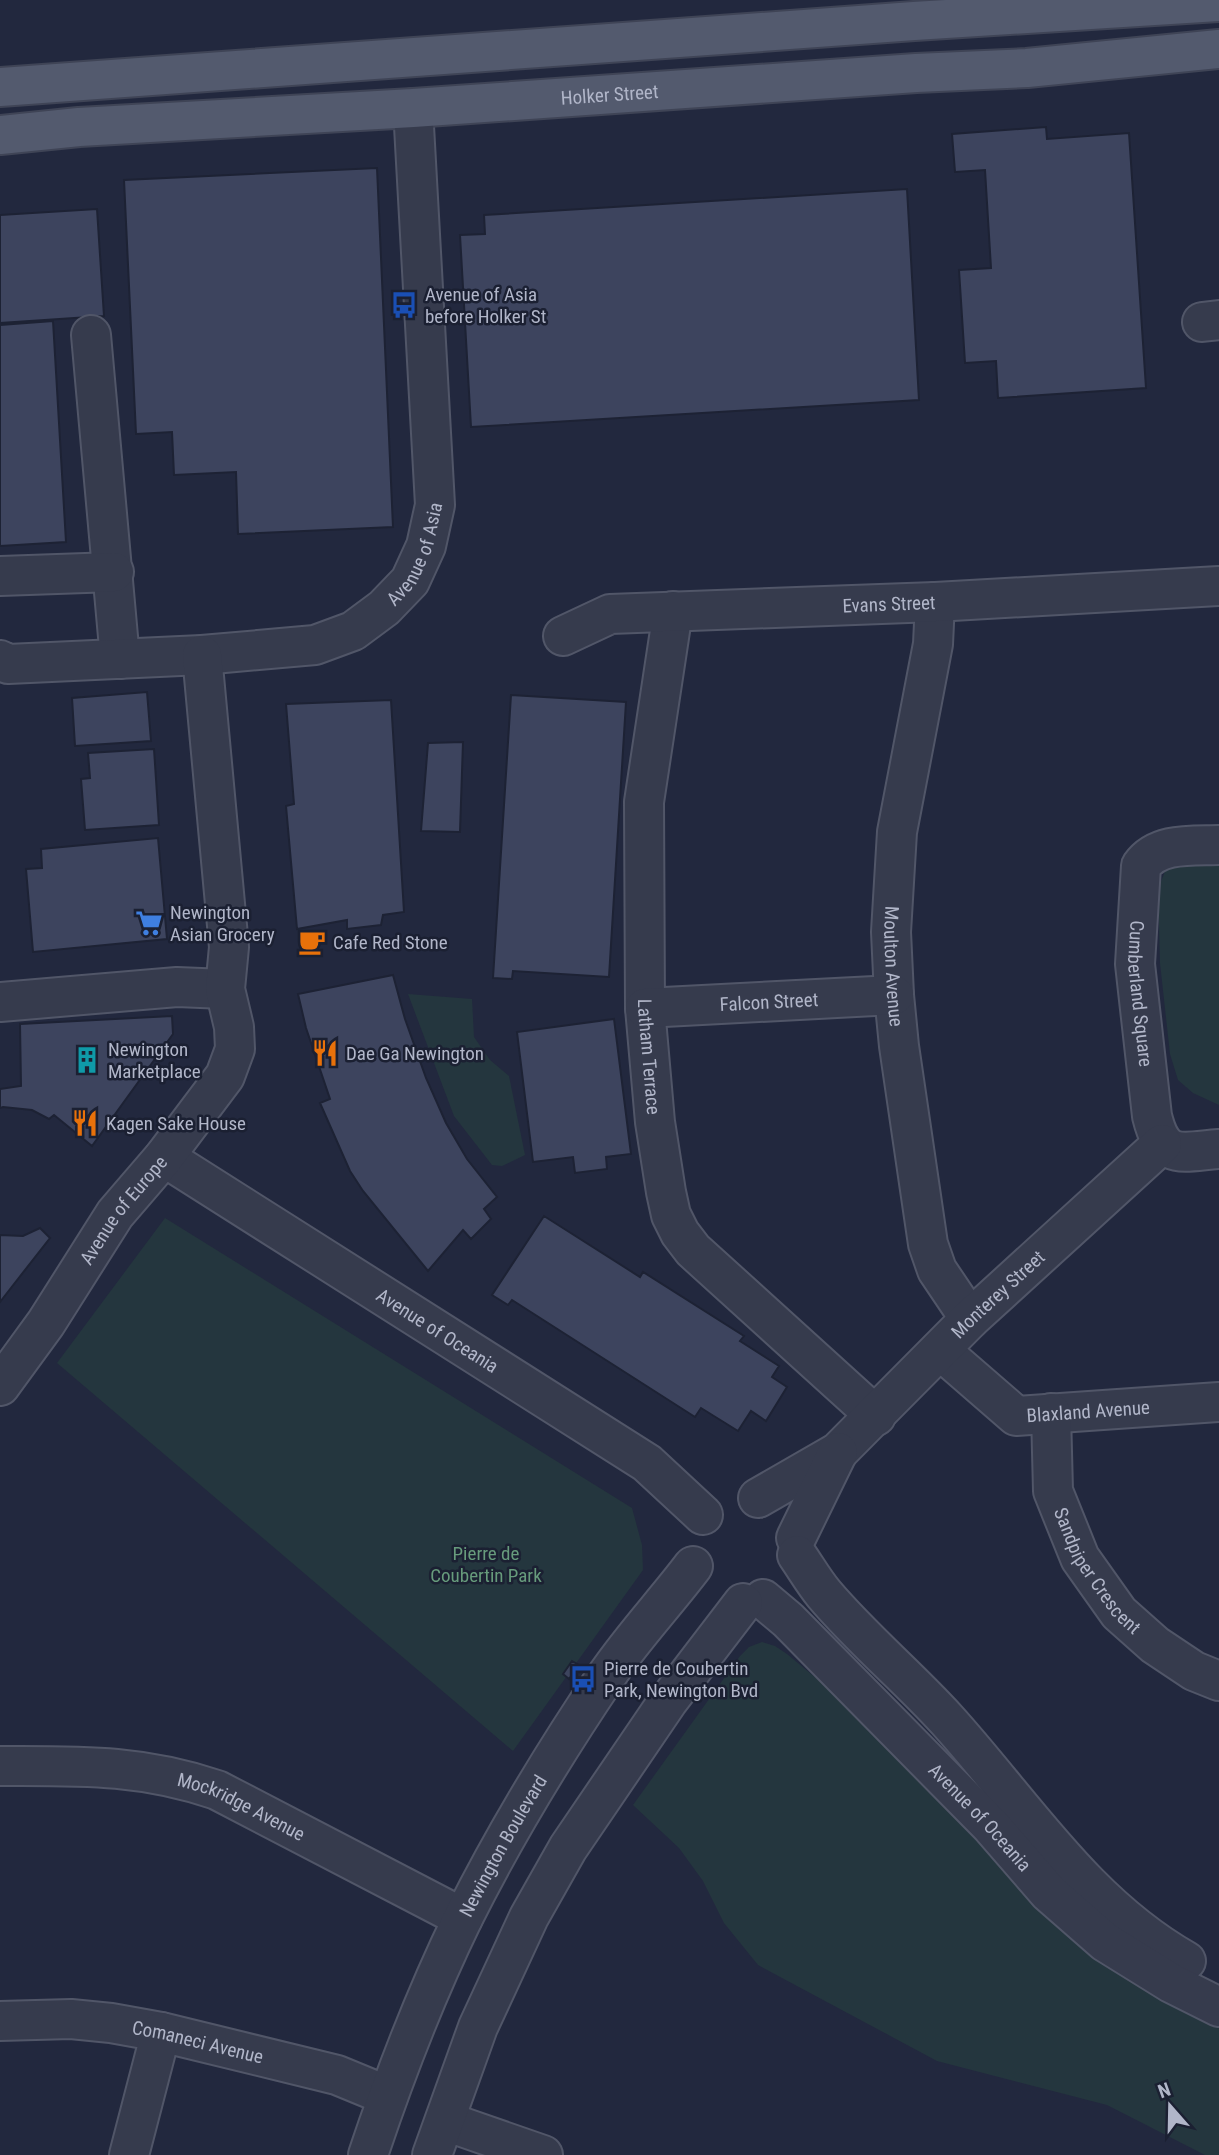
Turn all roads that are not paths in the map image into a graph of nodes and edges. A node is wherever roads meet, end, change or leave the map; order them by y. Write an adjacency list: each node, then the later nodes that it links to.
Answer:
1 (1219, 2): 2 (main road)
2 (914, 10): 4 (main road); 5 (main road)
3 (1219, 49): 4 (main road, Holker Street)
4 (916, 74): 6 (main road, Holker Street)
5 (0, 87)
6 (413, 108): 7 (main road, Holker Street); 15 (street, Avenue of Asia)
7 (0, 135)
8 (91, 335): 9 (street)
9 (114, 572): 10 (street); 16 (street)
10 (0, 576)
11 (1219, 586): 12 (street, Evans Street)
12 (935, 602): 13 (street, Evans Street); 20 (street, Moulton Avenue)
13 (673, 611): 14 (street, Evans Street); 22 (street, Latham Terrace)
14 (563, 636)
15 (202, 655): 16 (street, Avenue of Asia); 19 (street, Avenue of Europe)
16 (120, 659): 17 (street, Avenue of Asia)
17 (3, 665)
18 (1219, 845): 23 (street, Cumberland Square)
19 (225, 989): 21 (street); 25 (street, Avenue of Europe)
20 (894, 995): 22 (street, Falcon Street); 26 (street, Moulton Avenue)
21 (0, 1002)
22 (645, 1008): 31 (street, Latham Terrace)
23 (1162, 1144): 24 (street); 26 (street, Monterey Street)
24 (1219, 1149)
25 (164, 1157): 28 (street, Avenue of Europe); 34 (street, Avenue of Oceania)
26 (971, 1320): 27 (street, Monterey Street)
27 (940, 1350): 30 (street, Blaxland Avenue); 31 (street, Monterey Street)
28 (0, 1386)
29 (1219, 1402): 30 (street, Blaxland Avenue)
30 (1051, 1413): 38 (street, Sandpiper Crescent)
31 (876, 1416): 32 (street, Monterey Street)
32 (838, 1452): 33 (street, Monterey Street); 35 (street, Monterey Street)
33 (758, 1498): 34 (street); 35 (street)
34 (703, 1515): 36 (street)
35 (797, 1546): 37 (street); 41 (street, Avenue of Oceania)
36 (692, 1566): 37 (street); 40 (street, Newington Boulevard)
37 (753, 1601): 42 (street, Avenue of Oceania); 46 (street)
38 (1219, 1681)
39 (0, 1766): 40 (street, Mockridge Avenue)
40 (463, 1918): 45 (street, Newington Boulevard)
41 (1219, 1977)
42 (1219, 2007)
43 (0, 2021): 44 (street, Comaneci Avenue)
44 (161, 2032): 45 (street, Comaneci Avenue); 47 (street)
45 (388, 2096): 48 (street, Newington Boulevard)
46 (439, 2138): 49 (street)
47 (130, 2155)
48 (368, 2155)
49 (544, 2155)

